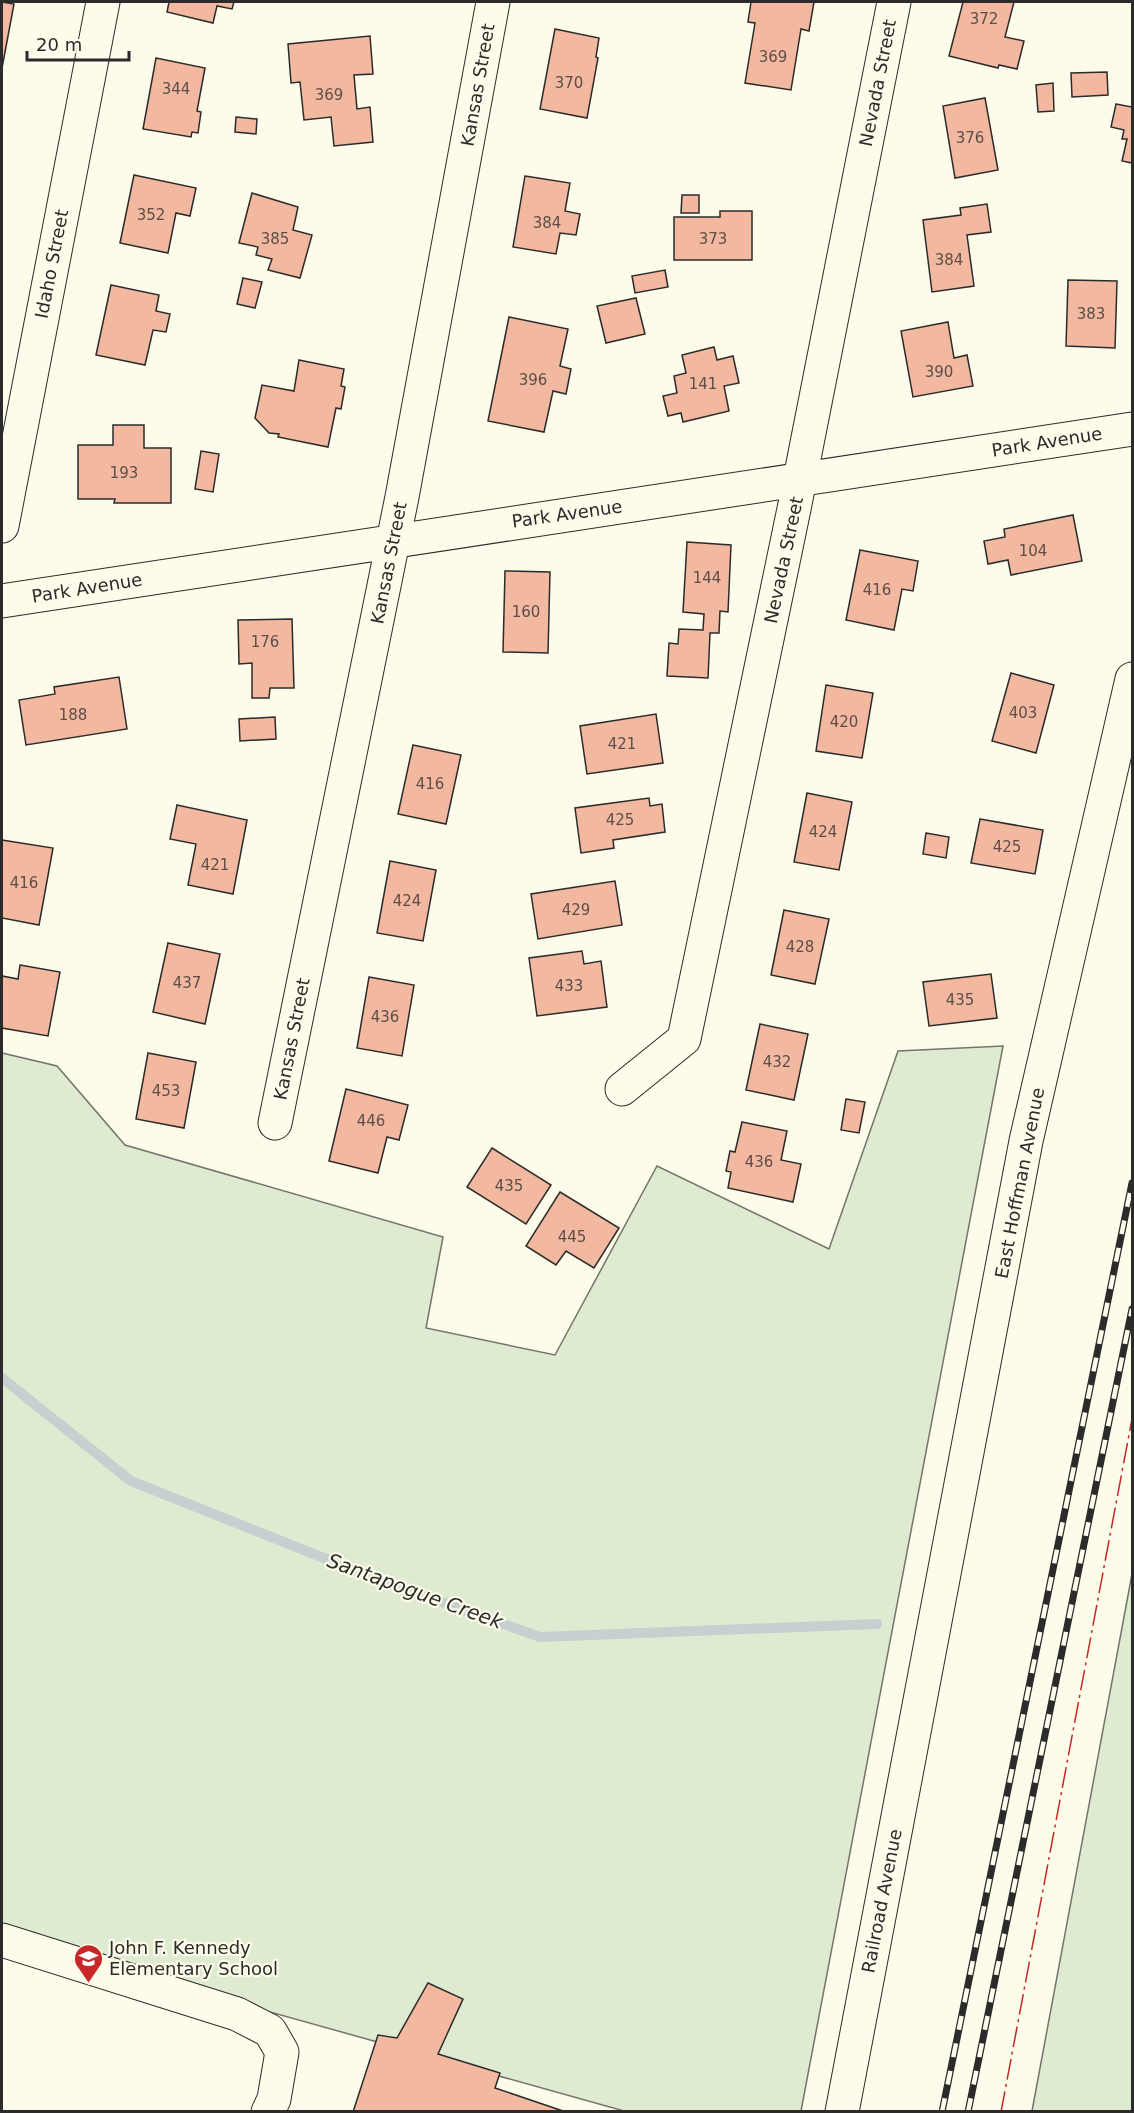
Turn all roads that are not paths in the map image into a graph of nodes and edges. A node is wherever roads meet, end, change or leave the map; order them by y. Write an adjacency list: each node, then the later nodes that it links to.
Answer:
1 (103, 2): 6 (street, Idaho Street)
2 (493, 2): 7 (street, Kansas Street)
3 (894, 2): 5 (street, Nevada Street)
4 (1132, 429): 5 (street, Park Avenue)
5 (800, 479): 7 (street, Park Avenue); 10 (street, Nevada Street)
6 (2, 526)
7 (393, 540): 8 (street, Park Avenue); 11 (street, Kansas Street)
8 (2, 601)
9 (1132, 679): 12 (street, East Hoffman Avenue)
10 (622, 1089)
11 (275, 1123)
12 (921, 1690): 15 (street, Railroad Avenue)
13 (2, 1940): 14 (street)
14 (268, 2112)
15 (842, 2112)

